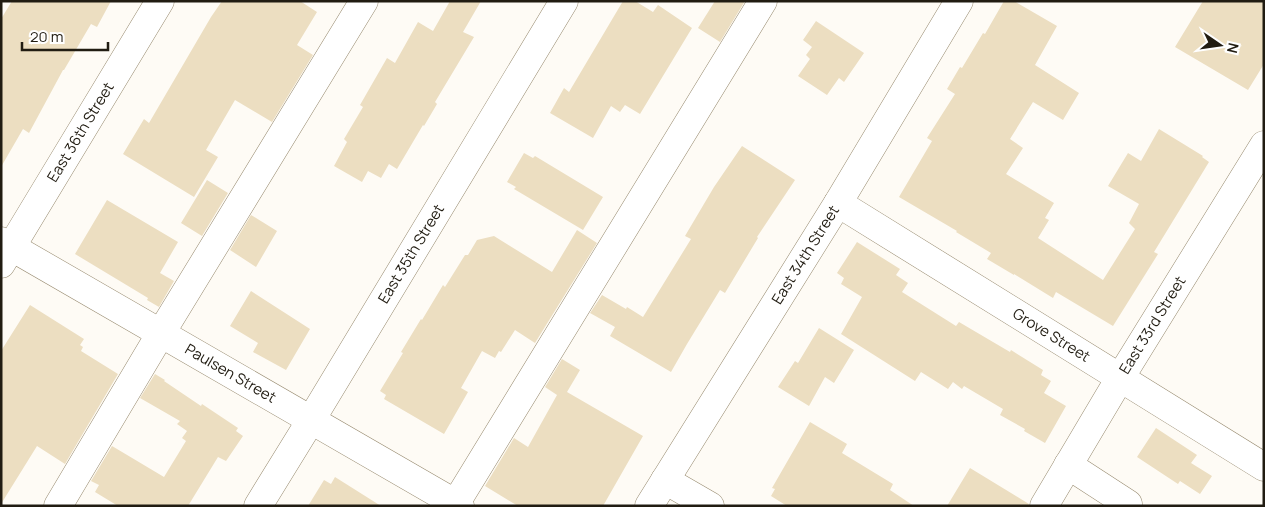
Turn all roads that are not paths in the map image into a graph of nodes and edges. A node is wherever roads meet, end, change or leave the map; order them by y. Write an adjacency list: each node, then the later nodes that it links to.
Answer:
1 (160, 1): 8 (street, East 36th Street)
2 (364, 1): 9 (street)
3 (564, 1): 11 (street, East 35th Street)
4 (763, 1): 15 (street)
5 (959, 1): 7 (street, East 34th Street)
6 (1264, 145): 10 (street, East 33rd Street)
7 (838, 203): 10 (street, Grove Street); 14 (street, East 34th Street)
8 (5, 251): 9 (street, Paulsen Street)
9 (161, 333): 11 (street, Paulsen Street); 16 (street)
10 (1120, 378): 12 (street, East 33rd Street); 13 (street, Grove Street)
11 (311, 420): 15 (street, Paulsen Street); 17 (street, East 35th Street)
12 (1068, 465): 20 (street, East 33rd Street); 21 (street)
13 (1264, 467)
14 (665, 480): 18 (street, East 34th Street); 19 (street)
15 (456, 505)
16 (58, 506)
17 (258, 506)
18 (649, 506)
19 (710, 506)
20 (1044, 506)
21 (1126, 506)

